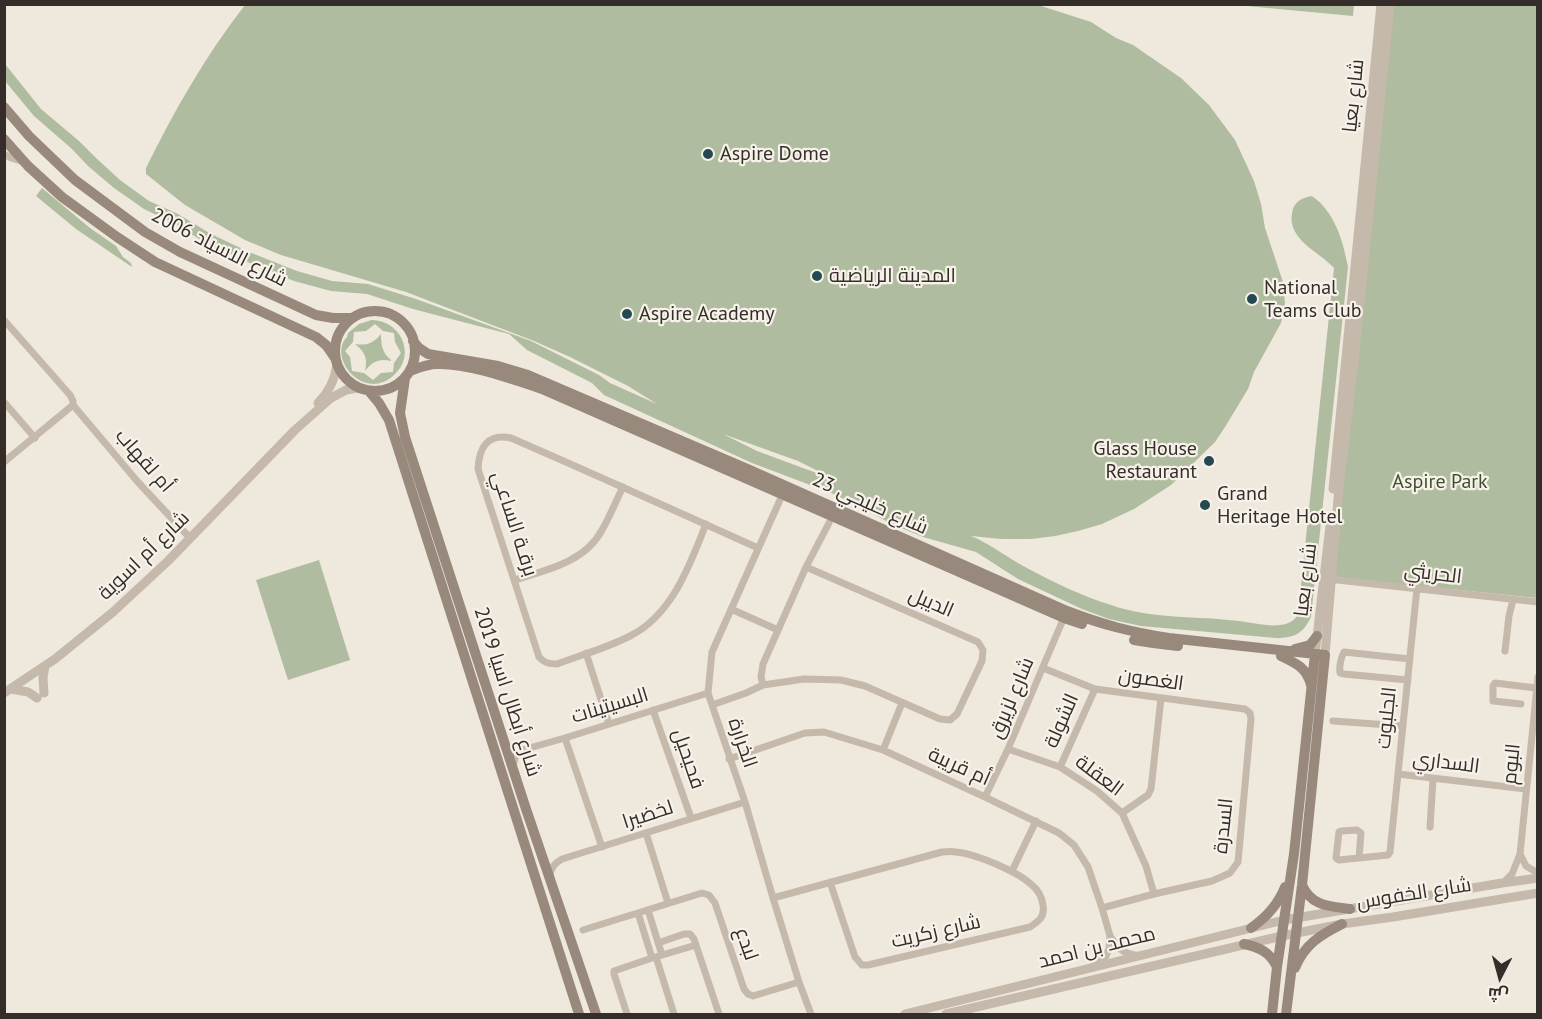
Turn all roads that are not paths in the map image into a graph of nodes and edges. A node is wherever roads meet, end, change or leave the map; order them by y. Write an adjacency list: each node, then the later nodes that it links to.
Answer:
1 (1382, 4): 3 (street, شارع بعيا)
2 (1390, 4): 3 (street, شارع بعيا)
3 (1381, 46): 28 (street, شارع بعيا)
4 (4, 107): 8 (main road, شارع الاسياد 2006)
5 (4, 139): 7 (main road, شارع الاسياد 2006)
6 (4, 154): 7 (street)
7 (24, 162): 11 (main road, شارع الاسياد 2006)
8 (353, 318): 10 (main road); 11 (main road)
9 (4, 320): 17 (street, أم لقهاب)
10 (413, 341): 12 (main road); 16 (main road, شارع خليجي 23)
11 (336, 361): 13 (main road); 18 (street, شارع أم اسوية)
12 (407, 374): 14 (main road); 16 (main road, شارع خليجي 23); 62 (main road, شارع أبطال اسيا 2019)
13 (357, 388): 14 (main road); 18 (street, شارع أم اسوية)
14 (369, 391): 117 (main road, شارع أبطال اسيا 2019)
15 (5, 403): 19 (street)
16 (588, 404): 22 (main road, شارع خليجي 23)
17 (73, 405): 19 (street); 25 (street, أم لقهاب)
18 (295, 430): 25 (street, شارع أم اسوية)
19 (35, 438): 20 (street)
20 (4, 462)
21 (623, 487): 24 (street, برقـة الساعي); 29 (street); 29 (street, برقـة الساعي)
22 (785, 491): 26 (street, الخرارة); 34 (main road, شارع خليجي 23)
23 (829, 523): 27 (street)
24 (706, 524): 26 (street, برقـة الساعي); 38 (street, برقـة الساعي)
25 (190, 538): 42 (street, شارع أم اسوية)
26 (758, 548): 33 (street, الخرارة)
27 (806, 567): 35 (street); 53 (street, الديبل)
28 (1328, 579): 30 (street, الحريثي); 36 (street, شارع بعيا); 40 (street, شارع بعيا)
29 (515, 580): 38 (street, برقـة الساعي)
30 (1417, 588): 31 (street, الحريثي); 41 (street, الجلبوت)
31 (1510, 599): 32 (street, الحريثي); 37 (street)
32 (1538, 602)
33 (731, 609): 35 (street); 51 (street, الخرارة)
34 (1066, 615): 39 (main road, شارع خليجي 23); 43 (street, شارع لزيرق)
35 (778, 630): 46 (street)
36 (1317, 636): 39 (main road); 40 (street, شارع بعيا)
37 (1505, 651)
38 (586, 652): 59 (street)
39 (1283, 653): 40 (main road, شارع خليجي 23); 47 (main road)
40 (1320, 658): 47 (main road, شارع بعيا); 91 (main road, شارع بعيا)
41 (1410, 658): 45 (street, الجلبوت); 45 (street)
42 (45, 666): 50 (street, شارع أم اسوية); 50 (street)
43 (1043, 668): 49 (street, الغصون); 63 (street, شارع لزيرق)
44 (1538, 677): 48 (street, البوم)
45 (1408, 680): 60 (street, الجلبوت)
46 (763, 685): 53 (street, الديبل); 55 (street, الديبل)
47 (1312, 688): 84 (main road, شارع بعيا)
48 (1536, 688): 54 (street); 71 (street, البوم)
49 (1095, 689): 52 (street, الغصون); 68 (street, الشولة)
50 (8, 691)
51 (708, 693): 55 (street, الخرارة); 56 (street, البسيتينات)
52 (1161, 698): 57 (street, الغصون); 74 (street)
53 (903, 703): 65 (street)
54 (1521, 704)
55 (712, 705): 66 (street, الخرارة)
56 (653, 710): 59 (street, البسيتينات); 75 (street, فحيحيل)
57 (1251, 719): 93 (street, السدرة)
58 (1333, 721): 60 (street)
59 (609, 724): 61 (street, البسيتينات)
60 (1403, 726): 69 (street, الجلبوت)
61 (565, 738): 64 (street, البسيتينات); 79 (street)
62 (504, 741): 64 (street); 67 (main road, شارع أبطال اسيا 2019)
63 (1008, 749): 68 (street, العقلة); 72 (street, شارع لزيرق)
64 (522, 750): 67 (street)
65 (883, 750): 66 (street, أم قريبة); 72 (street, أم قريبة)
66 (729, 759): 73 (street, الخرارة)
67 (513, 767): 80 (main road, شارع أبطال اسيا 2019)
68 (1060, 767): 74 (street, العقلة)
69 (1398, 774): 70 (street, السداري); 82 (street, الجلبوت)
70 (1433, 778): 71 (street, السداري); 77 (street)
71 (1526, 789): 81 (street, البوم)
72 (986, 797): 76 (street, أم قريبة)
73 (745, 802): 75 (street, لخضيرا); 94 (street, الخرارة)
74 (1122, 813): 93 (street, العقلة)
75 (691, 818): 78 (street, لخضيرا)
76 (1036, 821): 85 (street); 96 (street, أم قريبة)
77 (1430, 826)
78 (646, 833): 79 (street, لخضيرا); 95 (street)
79 (602, 847): 83 (street, لخضيرا)
80 (540, 851): 83 (street); 88 (main road, شارع أبطال اسيا 2019)
81 (1520, 854): 86 (street); 90 (street, البوم)
82 (1359, 858): 82 (street)
83 (562, 859): 88 (street)
84 (1291, 870): 101 (main road, شارع بعيا); 103 (main road)
85 (1012, 871): 89 (street, شارع زكريت); 89 (street, شارع زكريت)
86 (1538, 873)
87 (1538, 878): 90 (street, شارع الخفوس)
88 (549, 879): 118 (main road, شارع أبطال اسيا 2019)
89 (830, 882): 94 (street, شارع زكريت)
90 (1502, 883): 97 (street, شارع الخفوس)
91 (1302, 885): 97 (main road); 100 (main road, شارع بعيا)
92 (1538, 893): 102 (street, شارع الخفوس)
93 (1154, 894): 96 (street, السدرة)
94 (773, 898): 115 (street, الخرارة)
95 (668, 903): 98 (street, لبدع); 115 (street, لبدع)
96 (1102, 908): 106 (street, أم قريبة)
97 (1350, 909): 100 (street, شارع الخفوس)
98 (648, 910): 99 (street, لبدع); 108 (street)
99 (638, 913): 104 (street, لبدع); 112 (street)
100 (1298, 917): 101 (street, محمد بن احمد); 105 (main road, شارع بعيا)
101 (1284, 920): 103 (street, محمد بن احمد); 107 (main road, شارع بعيا)
102 (1342, 924): 105 (street, شارع الخفوس); 116 (main road)
103 (1251, 928): 111 (street, محمد بن احمد)
104 (583, 930)
105 (1296, 933): 107 (street, محمد بن احمد); 116 (main road, شارع بعيا)
106 (1110, 936): 111 (street); 114 (street)
107 (1282, 936): 109 (street, محمد بن احمد); 113 (main road, شارع بعيا)
108 (658, 943): 110 (street); 112 (street)
109 (1244, 944): 113 (main road); 124 (street, محمد بن احمد)
110 (696, 945): 112 (street); 121 (street)
111 (1141, 955): 114 (street, محمد بن احمد)
112 (657, 957): 119 (street); 120 (street)
113 (1278, 967): 125 (main road, شارع بعيا)
114 (1090, 968): 123 (street, محمد بن احمد)
115 (800, 982): 122 (street, الخرارة)
116 (1289, 983): 126 (main road, شارع بعيا)
117 (579, 1014)
118 (596, 1014)
119 (627, 1014)
120 (674, 1014)
121 (719, 1014)
122 (812, 1014)
123 (905, 1014)
124 (946, 1014)
125 (1272, 1014)
126 (1286, 1014)

